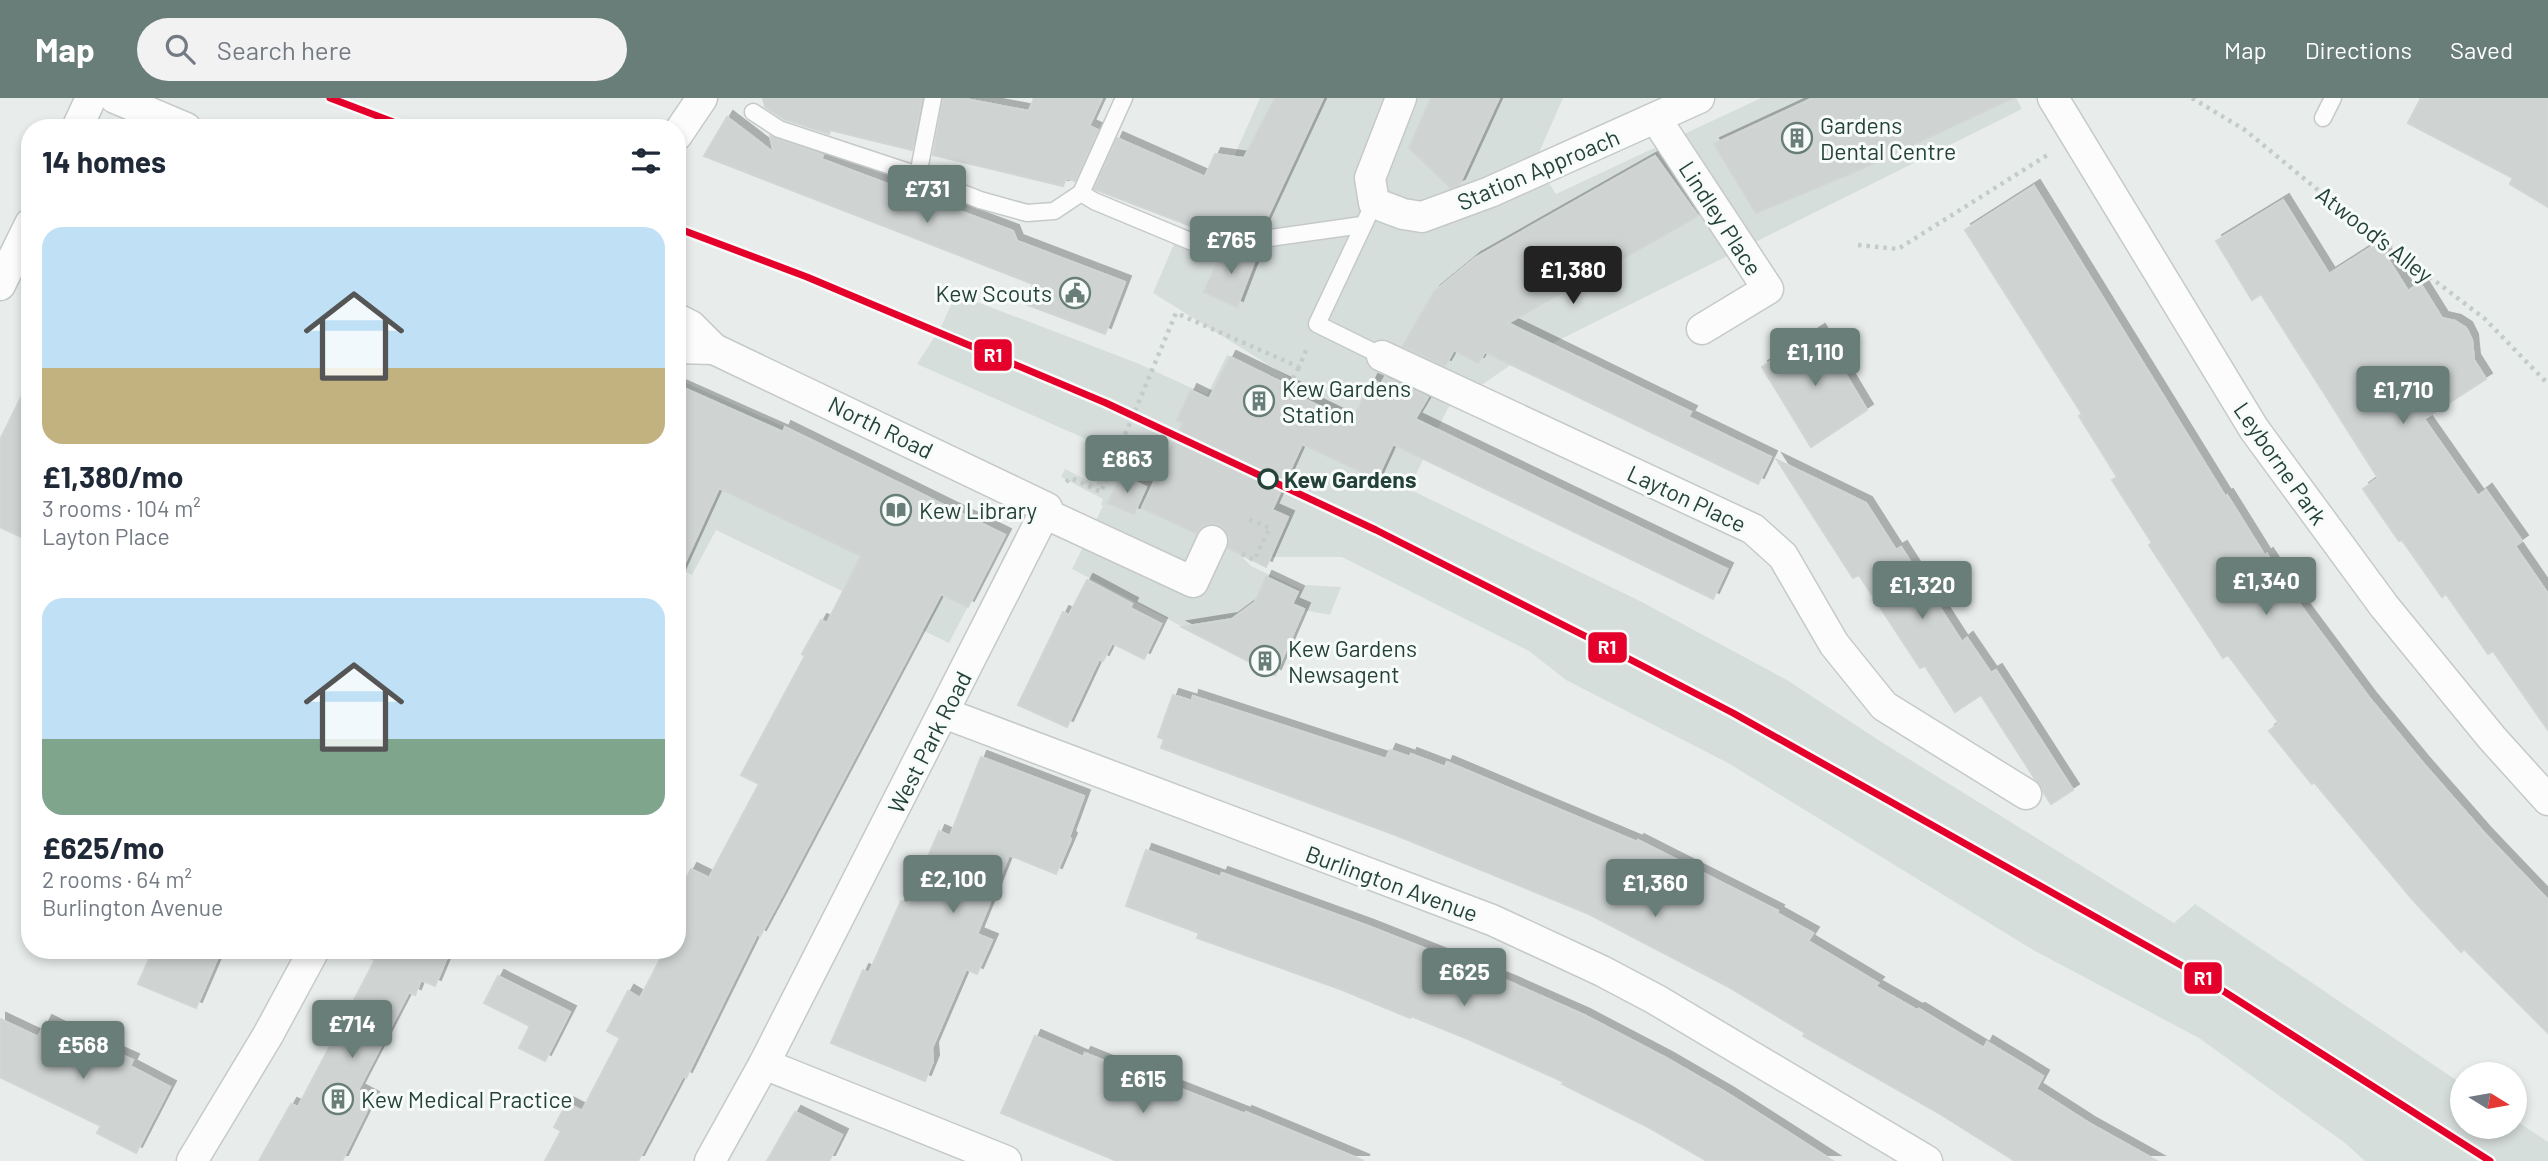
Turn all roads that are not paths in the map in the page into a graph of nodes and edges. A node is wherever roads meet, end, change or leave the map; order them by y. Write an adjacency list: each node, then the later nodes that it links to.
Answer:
1 (91, 98): 13 (street)
2 (115, 98): 14 (street)
3 (933, 98): 16 (lane)
4 (1124, 98): 17 (lane)
5 (1401, 98): 18 (street)
6 (1699, 98): 11 (street, Station Approach)
7 (2053, 98): 32 (street, Leyborne Park)
8 (2333, 98): 12 (lane)
9 (699, 102): 15 (street)
10 (753, 112): 16 (lane)
11 (1656, 118): 18 (street, Station Approach); 24 (street, Lindley Place)
12 (2323, 118)
13 (81, 119)
14 (165, 119)
15 (686, 122)
16 (918, 175): 17 (lane)
17 (1082, 193): 21 (lane)
18 (1369, 202): 19 (lane); 27 (lane)
19 (1256, 240)
20 (21, 242): 22 (street)
21 (1233, 242)
22 (0, 285)
23 (686, 324): 26 (street, North Road)
24 (1702, 329)
25 (686, 348): 26 (street, North Road)
26 (714, 349): 28 (street, North Road)
27 (1382, 356): 31 (street, Layton Place)
28 (1046, 510): 29 (street, North Road); 30 (street, West Park Road)
29 (1212, 541)
30 (944, 713): 34 (street, West Park Road); 38 (street, Burlington Avenue)
31 (2026, 794)
32 (2548, 800)
33 (309, 959): 35 (street)
34 (764, 1064): 36 (street, West Park Road); 37 (street)
35 (192, 1161)
36 (710, 1161)
37 (1006, 1161)
38 (1927, 1161)

